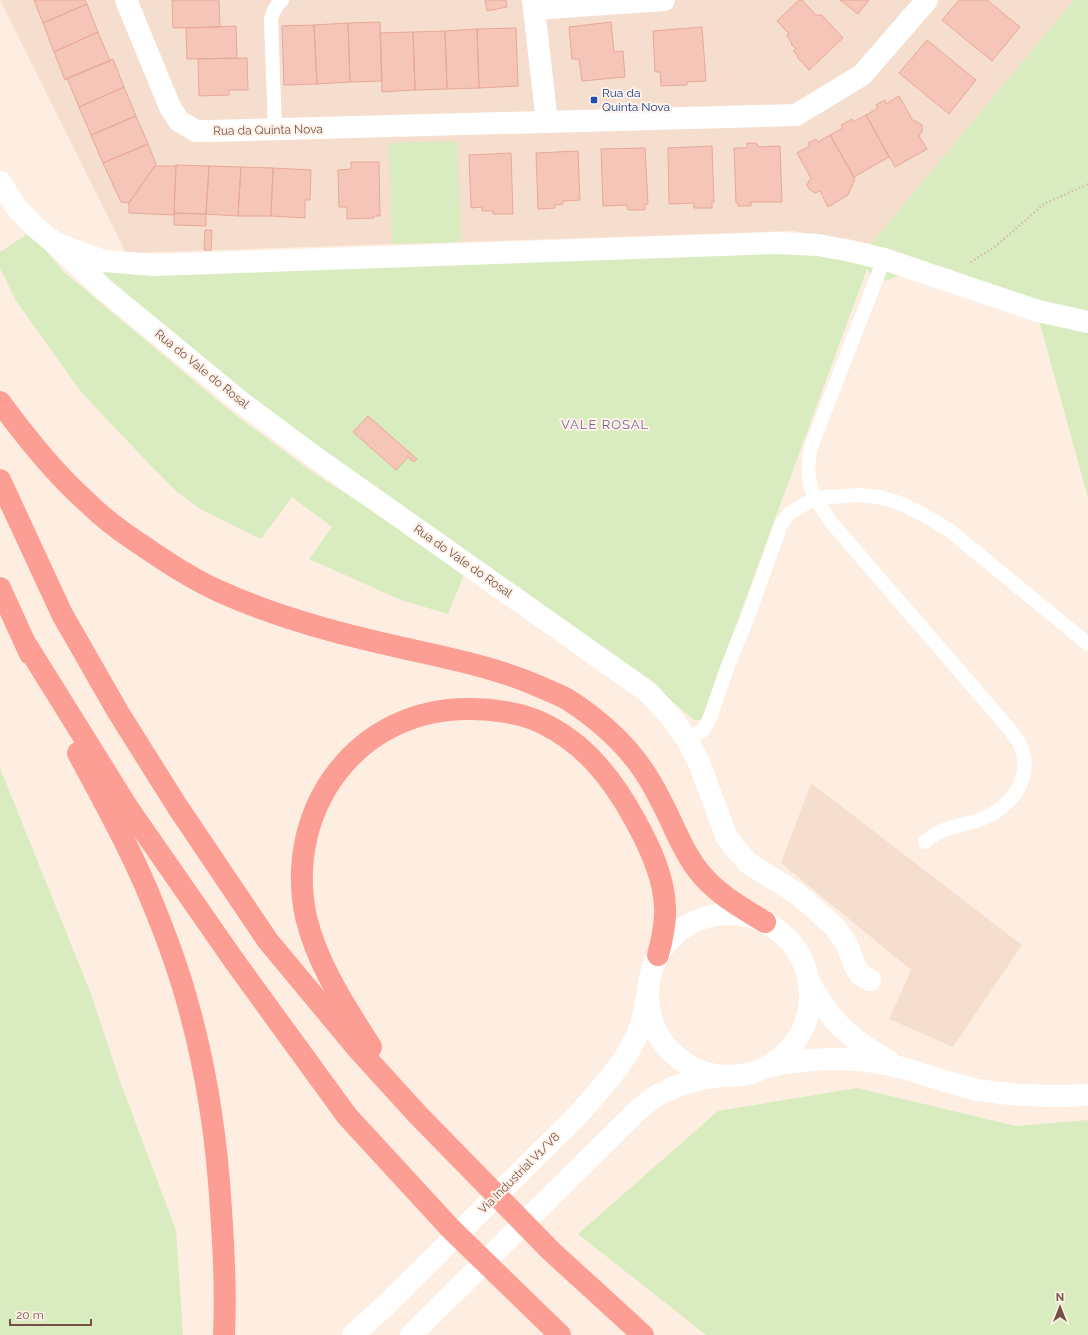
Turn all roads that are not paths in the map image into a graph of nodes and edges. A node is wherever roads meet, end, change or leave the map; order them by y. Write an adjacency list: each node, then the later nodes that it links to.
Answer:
1 (126, 0): 7 (street, Rua da Quinta Nova)
2 (282, 0): 7 (lane)
3 (664, 0): 5 (street)
4 (927, 0): 6 (street, Rua da Quinta Nova)
5 (534, 5): 6 (street)
6 (547, 122): 7 (street, Rua da Quinta Nova)
7 (275, 130)
8 (0, 182): 9 (street, Rua do Vale do Rosal)
9 (52, 241): 10 (street); 18 (street, Rua do Vale do Rosal)
10 (884, 259): 11 (street); 14 (lane)
11 (1088, 322)
12 (0, 402): 20 (highway)
13 (0, 480): 29 (highway)
14 (815, 498): 17 (lane); 18 (lane); 19 (lane)
15 (0, 588): 16 (highway)
16 (24, 641): 31 (highway); 33 (highway)
17 (1088, 644)
18 (687, 740): 22 (street, Rua do Vale do Rosal)
19 (925, 842)
20 (765, 922): 21 (street); 23 (street)
21 (658, 955): 24 (street); 29 (highway)
22 (870, 980)
23 (810, 984): 25 (street); 26 (street)
24 (648, 986): 27 (street); 32 (street, Via Industrial V1/V8)
25 (765, 1068): 26 (street); 27 (street)
26 (902, 1068): 28 (street)
27 (724, 1076): 30 (street)
28 (1088, 1095)
29 (418, 1115): 34 (highway)
30 (413, 1334)
31 (224, 1335)
32 (353, 1335)
33 (560, 1335)
34 (643, 1335)

